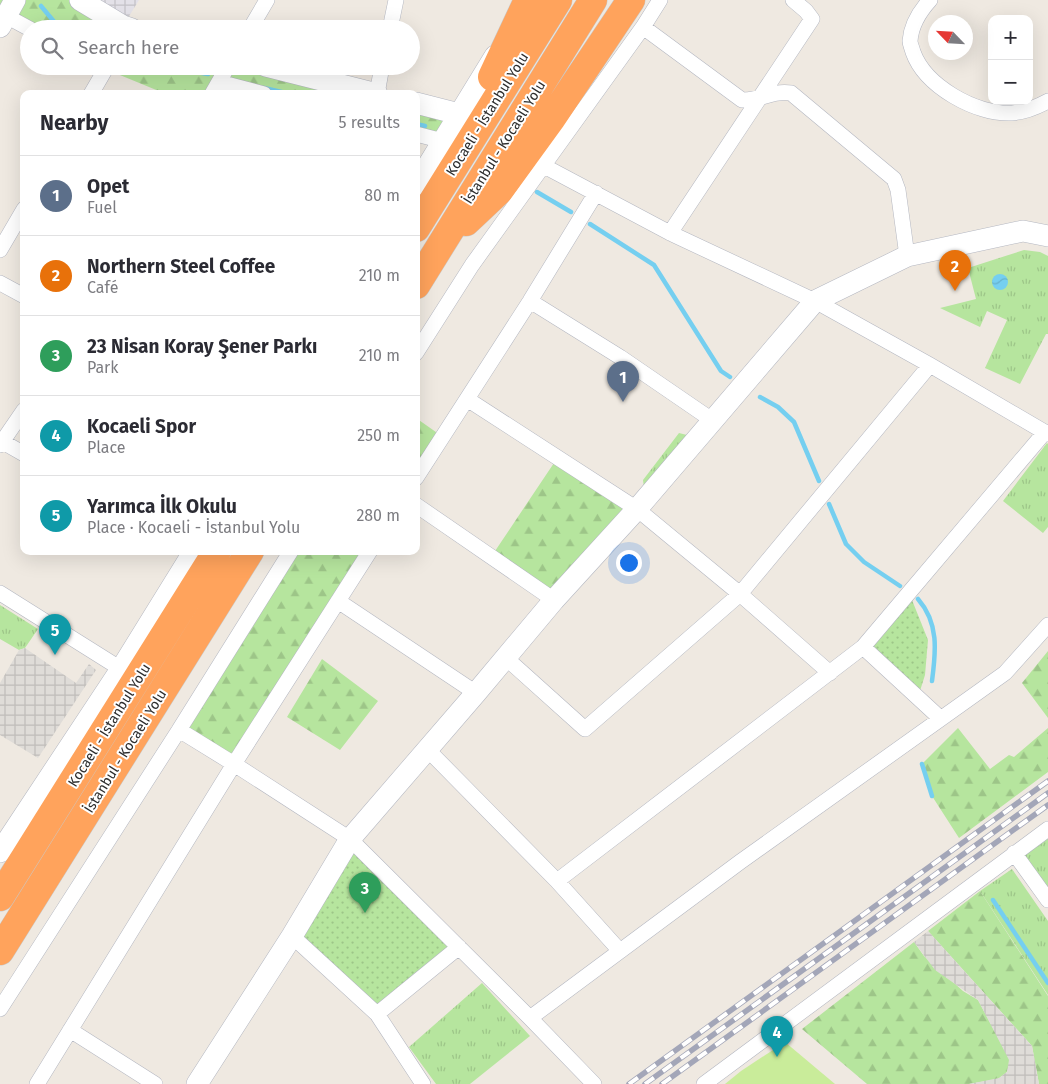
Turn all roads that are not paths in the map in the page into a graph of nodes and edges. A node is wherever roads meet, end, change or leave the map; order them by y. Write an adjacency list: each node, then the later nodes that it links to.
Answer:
1 (80, 0): 12 (main road)
2 (267, 0): 13 (street)
3 (396, 0): 14 (street)
4 (528, 0): 29 (main road); 34 (highway)
5 (558, 0): 34 (highway, Kocaeli - İstanbul Yolu)
6 (593, 0): 39 (highway, İstanbul - Kocaeli Yolu)
7 (631, 0): 39 (highway)
8 (660, 0): 16 (street)
9 (793, 0): 26 (street)
10 (930, 0): 27 (street)
11 (7, 14): 15 (street)
12 (113, 20)
13 (255, 20)
14 (392, 20)
15 (20, 22)
16 (643, 27): 26 (street); 32 (street)
17 (102, 75): 22 (street)
18 (223, 75): 21 (street)
19 (302, 75): 24 (main road)
20 (380, 75): 25 (street)
21 (215, 88): 23 (street)
22 (93, 90)
23 (231, 90)
24 (361, 90)
25 (378, 90)
26 (760, 97): 37 (street); 41 (street)
27 (1048, 101)
28 (420, 104): 29 (main road)
29 (459, 114): 31 (main road)
30 (420, 135): 31 (street)
31 (443, 141): 34 (main road)
32 (542, 165): 33 (street); 47 (street)
33 (596, 193): 37 (street); 45 (street)
34 (424, 194): 35 (highway, Kocaeli - İstanbul Yolu)
35 (420, 211)
36 (20, 216): 40 (street)
37 (670, 233): 46 (street)
38 (1048, 236): 41 (main road)
39 (438, 249): 42 (highway, İstanbul - Kocaeli Yolu)
40 (0, 250)
41 (907, 256): 46 (main road)
42 (420, 278)
43 (0, 284): 44 (street)
44 (20, 294)
45 (530, 301): 49 (street); 51 (street)
46 (815, 301): 48 (street); 51 (main road)
47 (420, 347)
48 (930, 365): 52 (street); 64 (street)
49 (468, 399): 55 (street); 57 (street)
50 (20, 416): 53 (street)
51 (712, 420): 57 (main road)
52 (1046, 433): 68 (street)
53 (2, 443): 54 (street)
54 (20, 452)
55 (420, 472)
56 (420, 508): 65 (street)
57 (637, 509): 64 (street); 65 (main road)
58 (195, 555): 70 (main road)
59 (195, 555): 82 (highway, Kocaeli - İstanbul Yolu)
60 (248, 555): 86 (highway, İstanbul - Kocaeli Yolu)
61 (288, 555): 74 (street)
62 (367, 555): 66 (street)
63 (0, 593): 70 (street)
64 (740, 594): 69 (street); 71 (street)
65 (554, 600): 69 (main road)
66 (338, 601): 72 (street); 76 (street)
67 (1048, 626): 73 (street)
68 (863, 647): 71 (street); 73 (street)
69 (506, 658): 72 (main road)
70 (121, 670): 79 (main road)
71 (830, 672): 81 (street)
72 (476, 693): 75 (main road)
73 (940, 718): 87 (street)
74 (179, 730): 76 (street); 88 (street)
75 (427, 749): 78 (main road); 81 (street)
76 (234, 764): 78 (street); 91 (street)
77 (1048, 828): 80 (street)
78 (350, 839): 84 (main road); 85 (street)
79 (1, 849)
80 (1014, 853): 83 (street); 97 (street)
81 (557, 881): 87 (street)
82 (0, 897)
83 (1048, 900)
84 (292, 936): 89 (street); 94 (main road)
85 (459, 947): 89 (street); 90 (street)
86 (0, 951)
87 (620, 951): 90 (street)
88 (0, 1009)
89 (377, 1014): 95 (street)
90 (530, 1018): 96 (street)
91 (70, 1030): 92 (street); 93 (street)
92 (37, 1084)
93 (155, 1084)
94 (197, 1084)
95 (423, 1084)
96 (594, 1084)
97 (704, 1084)

